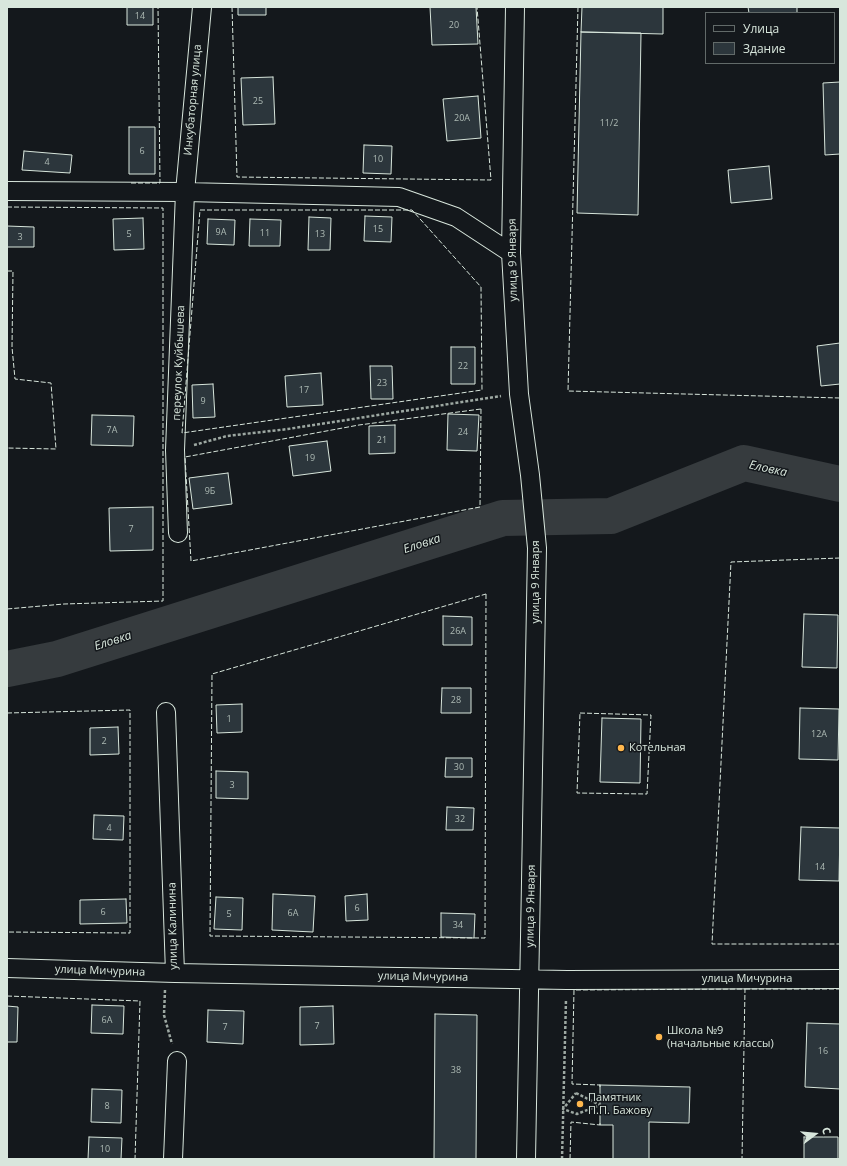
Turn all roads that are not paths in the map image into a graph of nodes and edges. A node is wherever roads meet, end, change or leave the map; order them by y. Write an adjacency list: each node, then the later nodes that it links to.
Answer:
1 (202, 7): 4 (street, Инкубаторная улица)
2 (516, 7): 5 (street, улица 9 Января)
3 (7, 191): 4 (street)
4 (185, 192): 5 (street); 6 (street, переулок Куйбышева)
5 (511, 253): 10 (street, улица 9 Января)
6 (178, 533)
7 (166, 712): 9 (street, улица Калинина)
8 (7, 968): 9 (street, улица Мичурина)
9 (175, 974): 10 (street, улица Мичурина)
10 (530, 979): 11 (street, улица Мичурина); 14 (street, улица 9 Января)
11 (840, 979)
12 (177, 1061): 13 (street)
13 (173, 1159)
14 (526, 1159)

